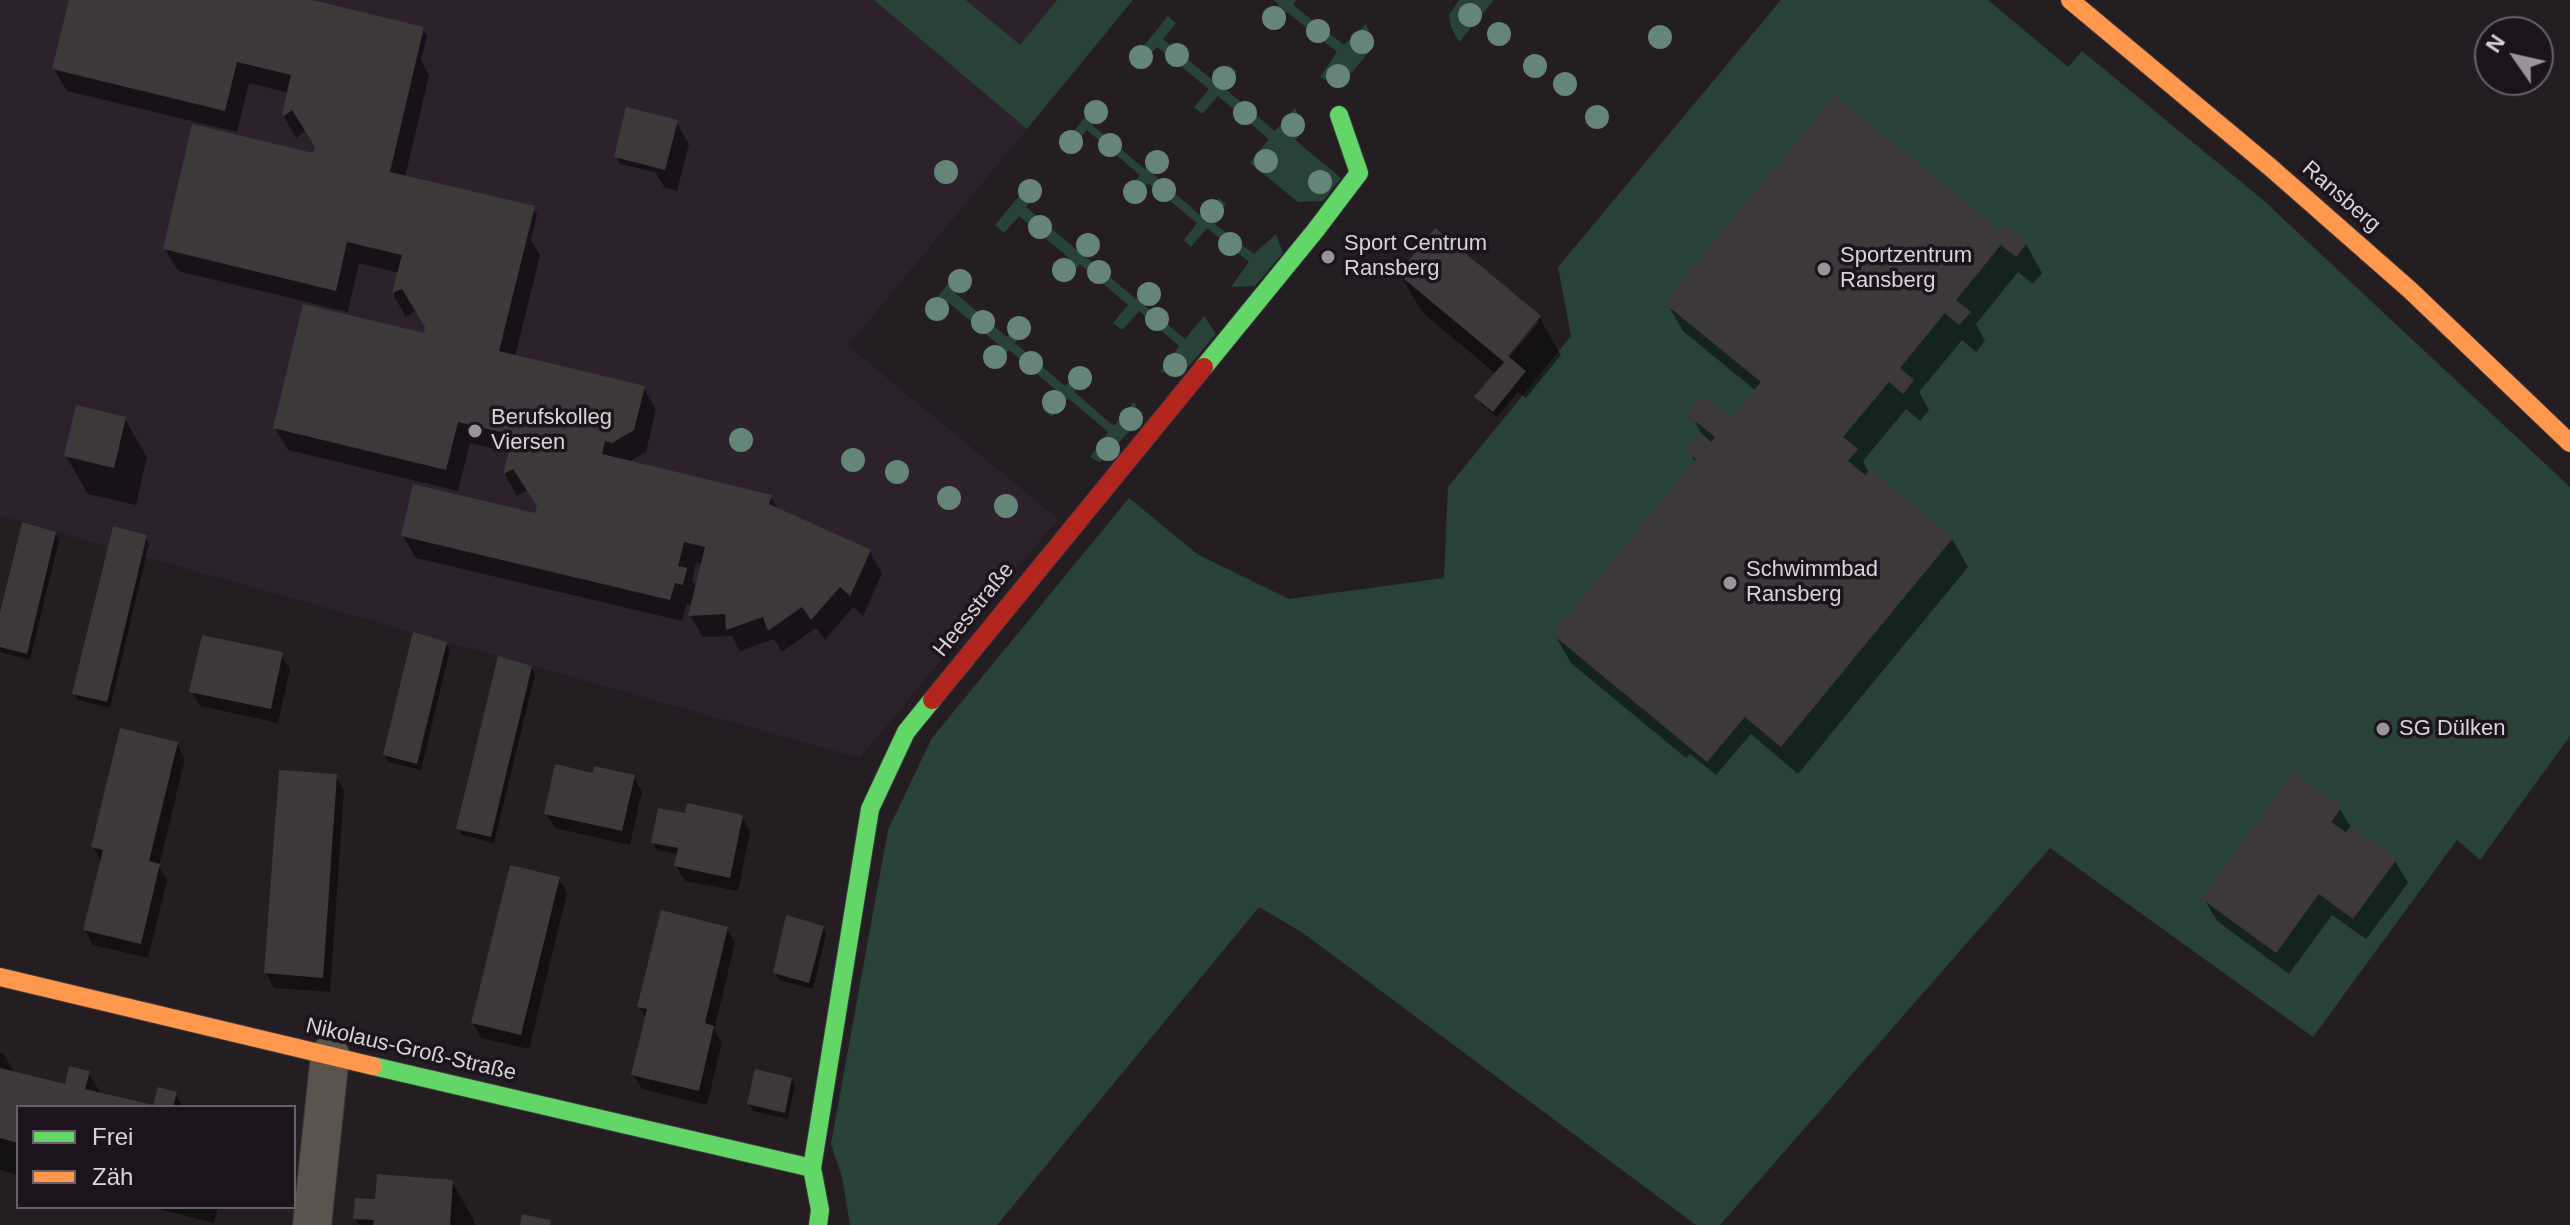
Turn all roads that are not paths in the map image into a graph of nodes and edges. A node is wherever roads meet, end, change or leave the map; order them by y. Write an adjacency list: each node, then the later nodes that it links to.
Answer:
1 (2070, 0): 3 (street, Ransberg)
2 (1339, 115): 6 (street, Heesstraße)
3 (2570, 443)
4 (0, 977): 5 (street, Nikolaus-Groß-Straße)
5 (330, 1055): 6 (street, Nikolaus-Groß-Straße); 7 (street)
6 (812, 1168): 8 (street, Heesstraße)
7 (312, 1225)
8 (818, 1225)

